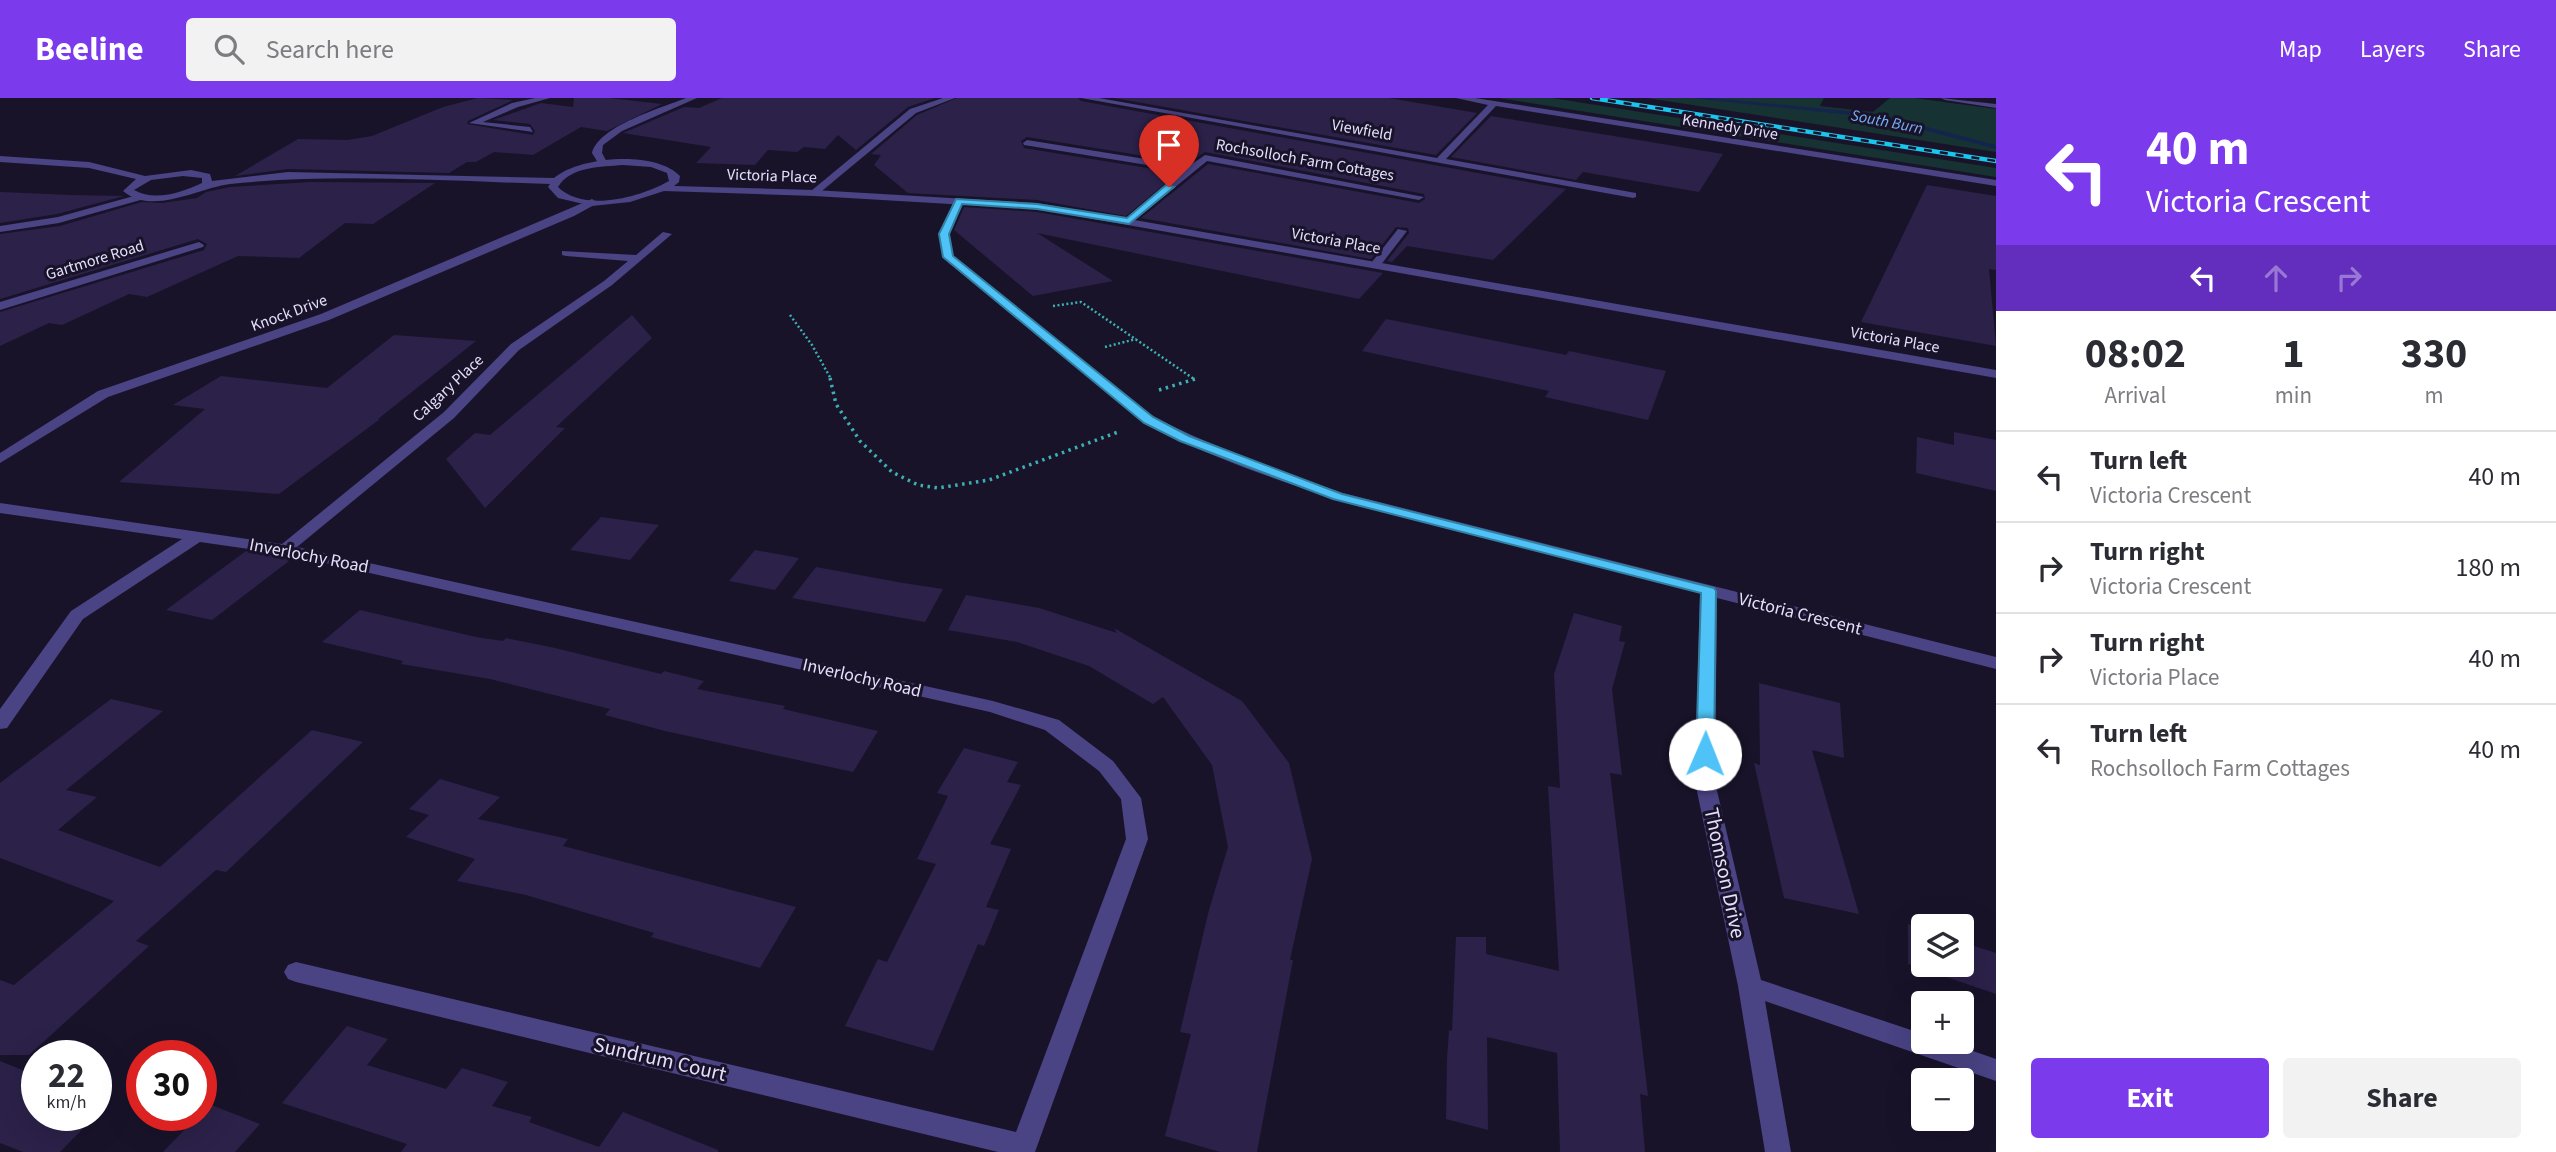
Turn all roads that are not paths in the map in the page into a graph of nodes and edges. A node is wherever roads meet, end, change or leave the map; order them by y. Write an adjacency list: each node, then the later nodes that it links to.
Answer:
1 (546, 98): 9 (street)
2 (693, 98): 13 (street)
3 (951, 98): 20 (street)
4 (1085, 98): 12 (street, Viewfield)
5 (1460, 98): 7 (street, Kennedy Drive)
6 (1945, 98): 8 (street)
7 (1494, 103): 12 (street); 17 (street, Kennedy Drive)
8 (1996, 106)
9 (530, 130)
10 (1027, 143): 14 (street, Rochsolloch Farm Cottages)
11 (0, 159): 15 (street)
12 (1441, 159): 21 (street, Viewfield)
13 (603, 164): 16 (street); 19 (street)
14 (1189, 169): 23 (street, Rochsolloch Farm Cottages); 26 (street, Rochsolloch Farm Cottages)
15 (146, 179): 18 (street); 22 (street)
16 (555, 181): 18 (street); 25 (street)
17 (1996, 183)
18 (207, 184): 22 (street)
19 (666, 189): 20 (street, Victoria Place); 25 (street, Victoria Place)
20 (814, 193): 24 (street, Victoria Place)
21 (1633, 195)
22 (141, 197): 27 (street)
23 (1419, 197)
24 (959, 201): 26 (street, Victoria Place); 40 (street, Victoria Crescent)
25 (592, 202): 36 (street, Knock Drive)
26 (1129, 221): 33 (street, Victoria Place)
27 (0, 229)
28 (1402, 231): 33 (street)
29 (667, 234): 32 (street, Calgary Place)
30 (199, 245): 34 (street, Gartmore Road)
31 (566, 253): 32 (street)
32 (638, 258): 39 (street, Calgary Place)
33 (1376, 264): 35 (street, Victoria Place)
34 (0, 306)
35 (1996, 374)
36 (0, 459)
37 (0, 508): 38 (street, Inverlochy Road)
38 (198, 536): 39 (street, Inverlochy Road); 42 (street)
39 (285, 549): 46 (street, Inverlochy Road)
40 (1709, 591): 41 (street, Victoria Crescent); 44 (street, Thomson Drive)
41 (1996, 663)
42 (0, 723)
43 (296, 972): 46 (street, Sundrum Court)
44 (1750, 986): 45 (street); 47 (street, Thomson Drive)
45 (1996, 1070)
46 (1023, 1149)
47 (1778, 1152)

